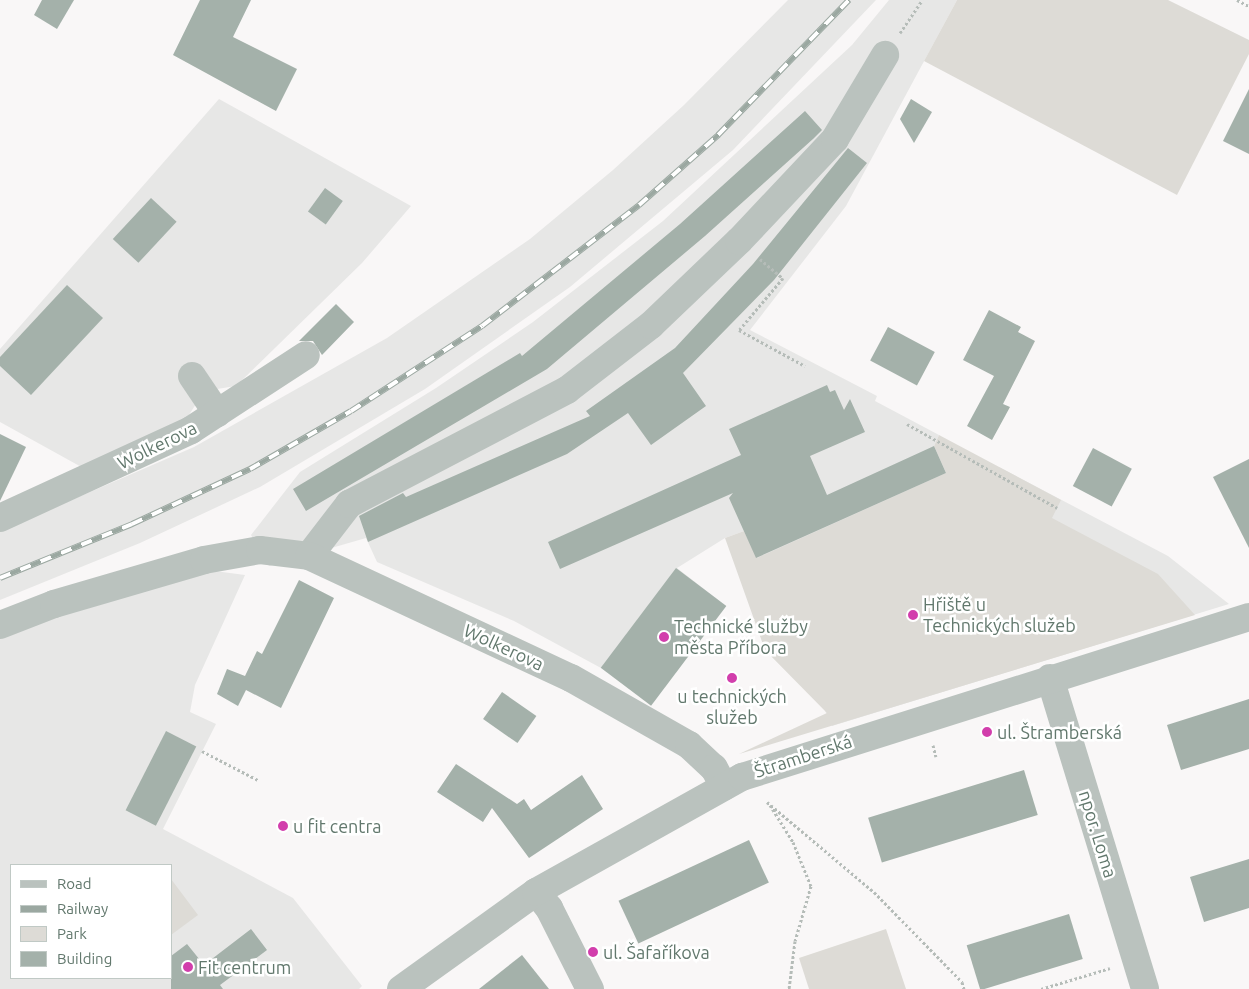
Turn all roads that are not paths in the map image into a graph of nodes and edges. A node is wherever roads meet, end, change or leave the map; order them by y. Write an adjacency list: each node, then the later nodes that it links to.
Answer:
1 (885, 54): 6 (street)
2 (306, 356): 4 (street, Wolkerova)
3 (192, 376): 4 (street)
4 (217, 413): 5 (street, Wolkerova)
5 (0, 518)
6 (309, 556): 8 (street, Wolkerova); 10 (street, Wolkerova)
7 (1249, 617): 9 (street, Štramberská)
8 (0, 625)
9 (1050, 678): 10 (street, Štramberská); 14 (street, npor. Loma)
10 (724, 787): 11 (street, Štramberská)
11 (536, 892): 12 (street, Štramberská); 13 (street)
12 (401, 989)
13 (590, 989)
14 (1145, 989)

